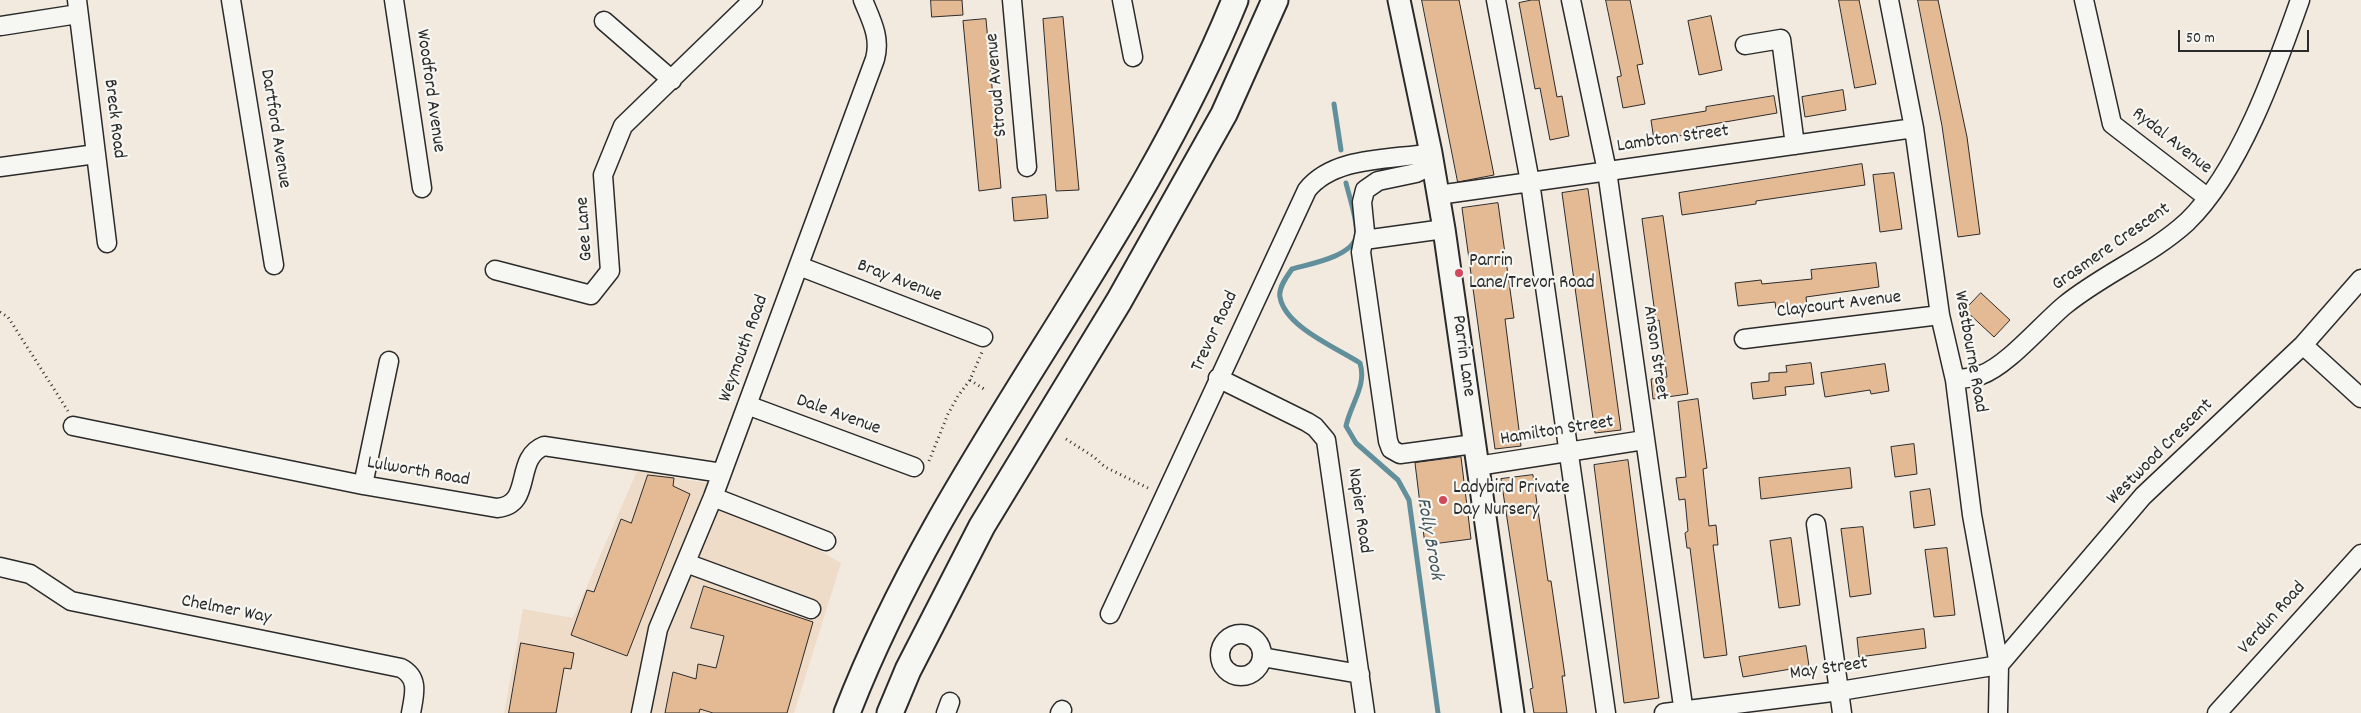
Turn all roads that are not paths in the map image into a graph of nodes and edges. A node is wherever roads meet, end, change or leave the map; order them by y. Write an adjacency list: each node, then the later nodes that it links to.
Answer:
1 (231, 0): 35 (street, Dartford Avenue)
2 (394, 0): 29 (street, Woodford Avenue)
3 (753, 0): 20 (street, Gee Lane)
4 (863, 0): 36 (street, Weymouth Road)
5 (1012, 0): 26 (street, Stroud Avenue)
6 (1122, 0): 19 (street)
7 (1235, 0): 71 (highway)
8 (1274, 0): 72 (highway)
9 (1399, 0): 23 (main road, Parrin Lane)
10 (1496, 0): 28 (street)
11 (1571, 0): 27 (street, Anson Street)
12 (1889, 0): 21 (street, Westbourne Road)
13 (2084, 0): 31 (street, Rydal Avenue)
14 (2300, 0): 31 (street, Grasmere Crescent)
15 (78, 7): 17 (street); 24 (street, Breck Road)
16 (604, 20): 20 (street)
17 (1, 26)
18 (1745, 45): 22 (street)
19 (1133, 57)
20 (672, 80): 37 (street, Gee Lane)
21 (1914, 128): 22 (street, Lambton Street); 39 (street, Westbourne Road)
22 (1795, 145): 27 (street, Lambton Street)
23 (1431, 153): 30 (main road, Parrin Lane); 33 (street); 44 (street, Trevor Road)
24 (96, 154): 25 (street); 34 (street, Breck Road)
25 (0, 167)
26 (1027, 167)
27 (1607, 171): 28 (street, Lambton Street); 49 (street, Anson Street)
28 (1530, 182): 30 (street, Lambton Street); 51 (street)
29 (422, 188)
30 (1438, 195): 32 (main road, Parrin Lane)
31 (2208, 198): 45 (street, Grasmere Crescent)
32 (1444, 229): 33 (street); 50 (main road, Parrin Lane)
33 (1364, 240): 50 (street)
34 (107, 243)
35 (274, 265)
36 (798, 266): 40 (street, Bray Avenue); 47 (street, Weymouth Road)
37 (495, 270)
38 (2361, 279): 42 (street, Westwood Crescent)
39 (1940, 315): 41 (street, Claycourt Avenue); 45 (street, Westbourne Road)
40 (984, 337)
41 (1744, 338)
42 (2303, 345): 46 (street); 65 (street, Westwood Crescent)
43 (389, 360): 55 (street)
44 (1218, 378): 63 (street, Trevor Road); 66 (street, Napier Road)
45 (1955, 380): 65 (street, Westbourne Road)
46 (2361, 398)
47 (747, 405): 53 (street, Dale Avenue); 54 (street, Weymouth Road)
48 (75, 426): 55 (street, Lulworth Road)
49 (1644, 440): 51 (street, Hamilton Street); 68 (street, Anson Street)
50 (1474, 444): 52 (main road, Parrin Lane)
51 (1569, 452): 52 (street, Hamilton Street); 75 (street)
52 (1477, 466): 74 (main road, Parrin Lane)
53 (914, 467)
54 (722, 473): 55 (street, Lulworth Road); 56 (street, Weymouth Road)
55 (363, 485)
56 (713, 497): 58 (street); 60 (street, Weymouth Road)
57 (1816, 524): 67 (street)
58 (826, 542)
59 (2361, 554): 79 (street, Verdun Road)
60 (686, 563): 62 (street); 70 (street, Weymouth Road)
61 (0, 567): 69 (street, Chelmer Way)
62 (811, 609)
63 (1110, 614)
64 (1262, 658): 66 (street)
65 (1999, 665): 67 (street, May Street); 78 (street, Westbourne Road)
66 (1360, 674): 73 (street, Napier Road)
67 (1840, 691): 68 (street, May Street); 77 (street)
68 (1683, 712): 76 (street, May Street)
69 (411, 713)
70 (641, 713)
71 (847, 713)
72 (890, 713)
73 (1365, 713)
74 (1513, 713)
75 (1606, 713)
76 (1664, 713)
77 (1842, 713)
78 (1998, 713)
79 (2217, 713)

